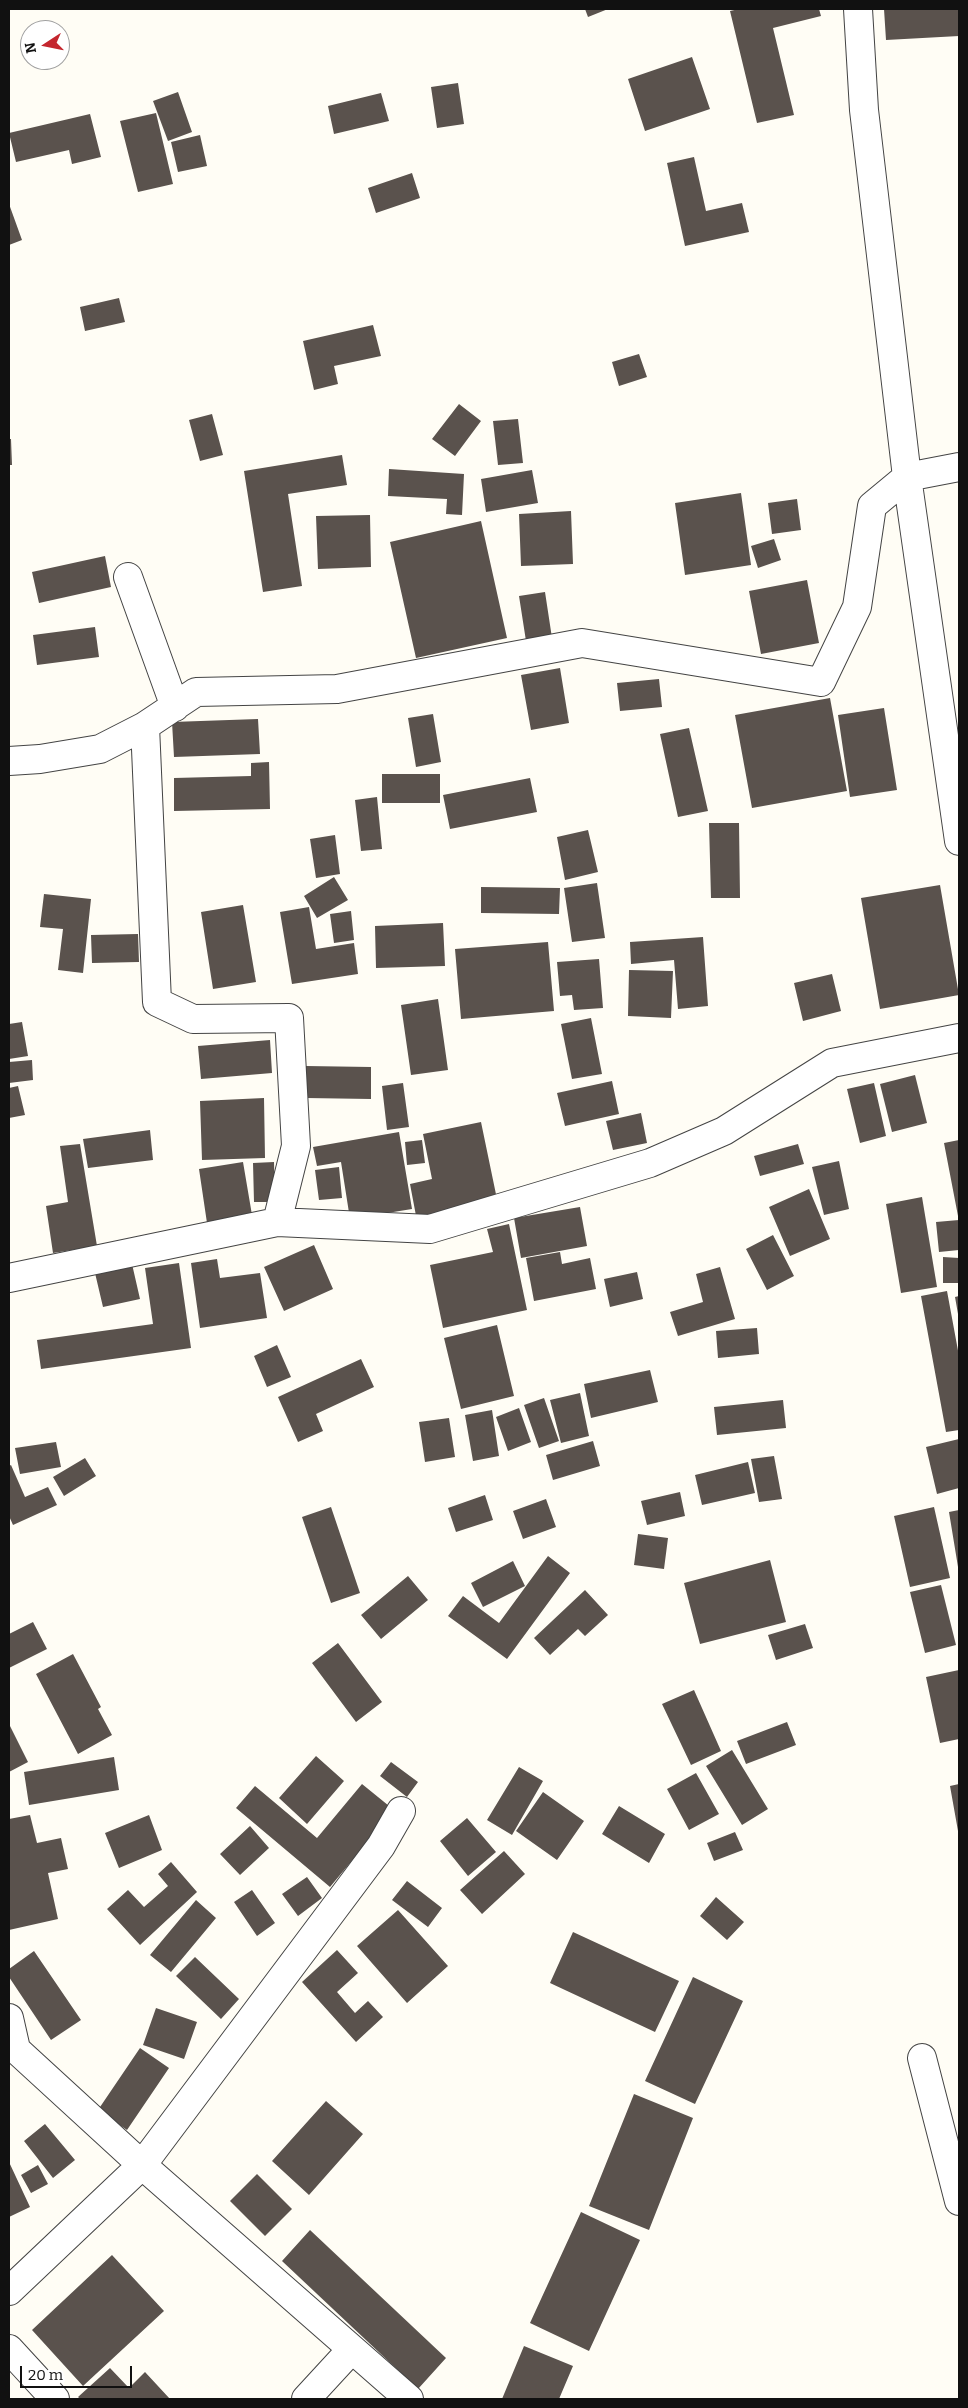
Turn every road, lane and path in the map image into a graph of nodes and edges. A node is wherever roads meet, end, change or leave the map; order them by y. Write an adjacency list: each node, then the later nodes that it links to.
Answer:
1 (858, 9): 3 (street)
2 (959, 467): 3 (street)
3 (907, 477): 5 (street); 8 (street)
4 (128, 577): 5 (street)
5 (175, 706): 6 (street)
6 (145, 726): 7 (street); 10 (street)
7 (9, 760)
8 (959, 841)
9 (959, 1038): 10 (street)
10 (277, 1222): 11 (street)
11 (9, 1278)
12 (401, 1812): 16 (street)
13 (9, 2018): 14 (street)
14 (12, 2046): 16 (street)
15 (922, 2058): 17 (street)
16 (142, 2166): 18 (street); 20 (street)
17 (959, 2201)
18 (9, 2292)
19 (9, 2349): 21 (street)
20 (352, 2349): 22 (street); 23 (street)
21 (55, 2399)
22 (306, 2399)
23 (409, 2399)

